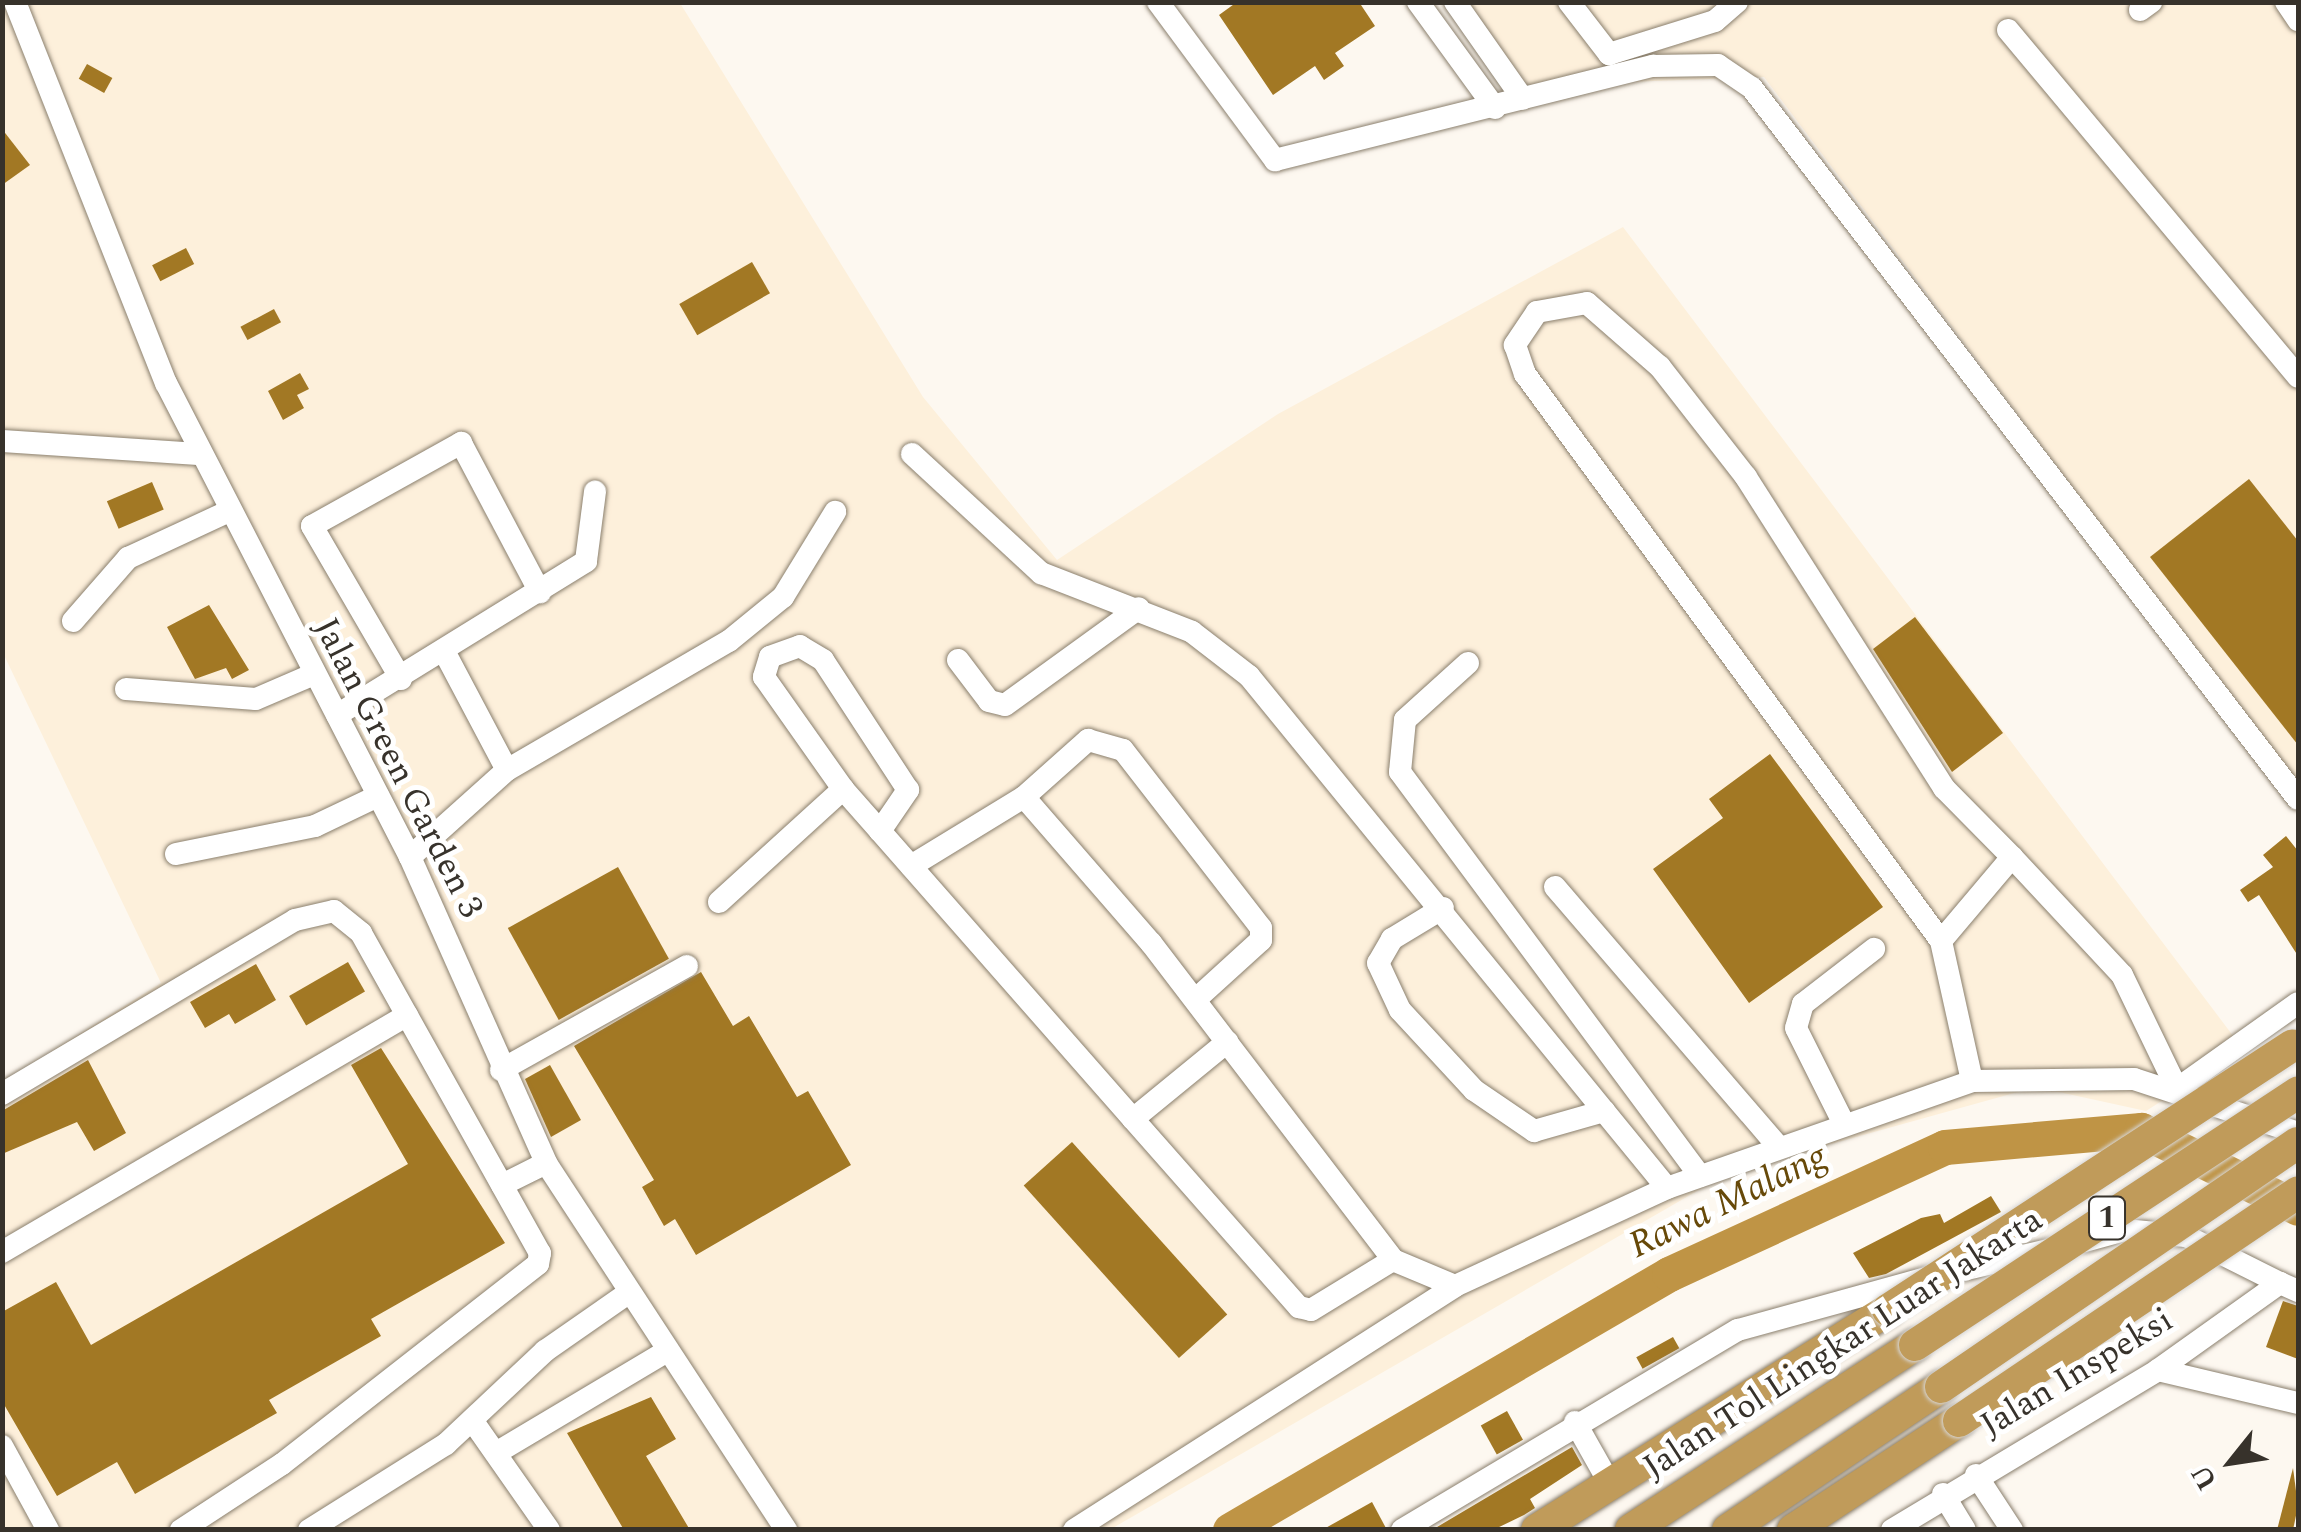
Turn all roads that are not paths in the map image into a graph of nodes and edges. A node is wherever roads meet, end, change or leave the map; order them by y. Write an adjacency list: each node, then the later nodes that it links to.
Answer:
1 (15, 2): 14 (street, Jalan Green Garden 3)
2 (1158, 2): 11 (street)
3 (1418, 2): 11 (street)
4 (1455, 2): 10 (street)
5 (1569, 2): 6 (street)
6 (1738, 2)
7 (2286, 2): 8 (street)
8 (2298, 20)
9 (2008, 30): 12 (street)
10 (1523, 99): 11 (street); 33 (street)
11 (1495, 108)
12 (2298, 378)
13 (2, 441): 14 (street)
14 (199, 454): 17 (street, Jalan Green Garden 3)
15 (912, 454): 20 (street)
16 (595, 492): 19 (street)
17 (226, 512): 21 (street); 25 (street, Jalan Green Garden 3)
18 (835, 512): 29 (street)
19 (540, 592): 22 (street); 26 (street)
20 (1138, 608): 23 (street); 41 (street)
21 (73, 621)
22 (446, 653): 26 (street); 29 (street)
23 (958, 660)
24 (1468, 663): 62 (street)
25 (314, 674): 27 (street); 28 (street, Jalan Green Garden 3)
26 (400, 679): 28 (street)
27 (126, 689)
28 (336, 715): 31 (street, Jalan Green Garden 3)
29 (507, 770): 37 (street)
30 (843, 790): 34 (street); 34 (street); 40 (street)
31 (378, 796): 35 (street); 37 (street, Jalan Green Garden 3)
32 (1024, 797): 38 (street); 45 (street); 45 (street)
33 (2298, 800)
34 (880, 831): 38 (street)
35 (176, 854)
36 (2012, 856): 42 (street); 42 (street); 52 (street)
37 (410, 857): 50 (street, Jalan Green Garden 3)
38 (910, 866): 56 (street)
39 (1555, 887): 60 (street)
40 (720, 902)
41 (1444, 908): 55 (street); 55 (street)
42 (1941, 941): 51 (street)
43 (1874, 950): 57 (street)
44 (687, 966): 50 (street)
45 (1195, 1000): 48 (street)
46 (2298, 1003): 52 (street)
47 (407, 1014): 54 (street); 63 (street); 66 (street)
48 (1226, 1042): 56 (street); 67 (street)
49 (2295, 1044): 79 (highway, bridge)
50 (501, 1070): 61 (street, Jalan Green Garden 3)
51 (1972, 1081): 52 (street); 57 (street)
52 (2177, 1089): 58 (street)
53 (2298, 1092): 89 (highway, Jalan Tol Lingkar Luar Jakarta / 1, bridge)
54 (2, 1094)
55 (1604, 1111): 64 (street)
56 (1133, 1119): 67 (street)
57 (1844, 1124): 60 (street)
58 (2298, 1133)
59 (2298, 1142): 90 (highway, 1, bridge)
60 (1778, 1146): 62 (street)
61 (546, 1163): 63 (street); 70 (street, Jalan Green Garden 3)
62 (1700, 1176): 64 (street)
63 (502, 1186): 82 (street)
64 (1667, 1188): 68 (street)
65 (2298, 1192): 91 (highway, bridge)
66 (2, 1252)
67 (1393, 1260): 68 (street)
68 (1455, 1286): 86 (street)
69 (2289, 1287): 72 (street, Jalan Inspeksi); 75 (street)
70 (628, 1293): 71 (street, Jalan Green Garden 3); 74 (street)
71 (664, 1353): 77 (street); 85 (street, Jalan Green Garden 3)
72 (2158, 1370): 73 (street); 78 (street, Jalan Inspeksi)
73 (2298, 1403)
74 (472, 1420): 77 (street); 83 (street)
75 (1575, 1422): 79 (street); 87 (street)
76 (2, 1446): 81 (street)
77 (501, 1450): 84 (street)
78 (1976, 1475): 80 (street, Jalan Inspeksi); 94 (street)
79 (1611, 1486): 88 (highway)
80 (1943, 1494): 92 (street, Jalan Inspeksi); 93 (street)
81 (48, 1530)
82 (180, 1530)
83 (309, 1530)
84 (549, 1530)
85 (786, 1530)
86 (1074, 1530)
87 (1402, 1530)
88 (1538, 1530)
89 (1630, 1530)
90 (1728, 1530)
91 (1793, 1530)
92 (1892, 1530)
93 (1966, 1530)
94 (2012, 1530)

